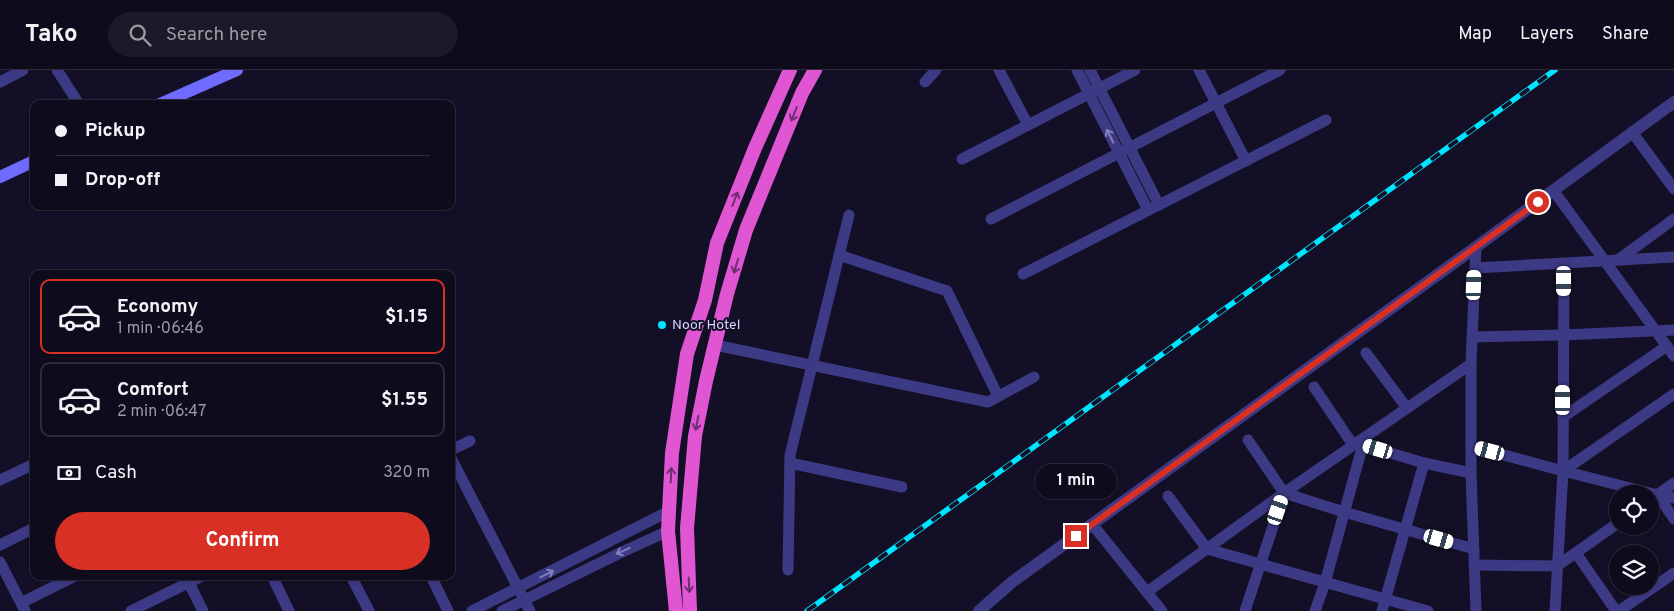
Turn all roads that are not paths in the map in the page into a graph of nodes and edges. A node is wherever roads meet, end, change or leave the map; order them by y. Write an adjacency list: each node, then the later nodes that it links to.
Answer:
1 (23, 70): 13 (street)
2 (57, 70): 16 (street)
3 (237, 70): 17 (main road)
4 (790, 70): 78 (highway, one-way to 4)
5 (815, 70): 46 (highway, one-way to 46)
6 (936, 70): 14 (street)
7 (1000, 70): 21 (street)
8 (1077, 70): 15 (street)
9 (1090, 70): 15 (street)
10 (1135, 70): 15 (street)
11 (1199, 70): 19 (street)
12 (1280, 70): 19 (street)
13 (0, 82)
14 (925, 82)
15 (1094, 91): 21 (street); 23 (street)
16 (76, 100)
17 (169, 100)
18 (1674, 102): 22 (street)
19 (1216, 103): 23 (street); 25 (street)
20 (1326, 120): 25 (street)
21 (1028, 125): 24 (street)
22 (1632, 132): 28 (street); 29 (street)
23 (1124, 150): 30 (street); 32 (street)
24 (962, 159)
25 (1246, 161): 30 (street)
26 (30, 163): 27 (main road)
27 (0, 177)
28 (1553, 190): 34 (street); 38 (street)
29 (1674, 190)
30 (1154, 208): 41 (street)
31 (849, 215): 35 (street)
32 (991, 219)
33 (1674, 219): 37 (street)
34 (1476, 247): 40 (street); 81 (street)
35 (839, 255): 50 (street); 54 (street)
36 (1674, 257): 37 (street)
37 (1618, 260): 38 (street)
38 (1604, 261): 39 (street); 43 (street)
39 (1564, 263): 40 (street); 44 (street)
40 (1475, 268): 45 (street)
41 (1023, 274)
42 (1674, 330): 43 (street)
43 (1657, 331): 44 (street); 47 (street)
44 (1563, 335): 45 (street); 56 (street)
45 (1472, 337): 49 (street)
46 (715, 345): 50 (street); 117 (highway, one-way to 117)
47 (1671, 351): 56 (street)
48 (1366, 353): 55 (street)
49 (1471, 364): 55 (street); 60 (street)
50 (812, 365): 54 (street); 63 (street)
51 (1034, 377): 54 (street)
52 (1314, 387): 59 (street)
53 (1674, 394): 66 (street)
54 (998, 396)
55 (1407, 408): 59 (street)
56 (1563, 417): 66 (street)
57 (1248, 440): 72 (street)
58 (470, 441): 61 (street)
59 (1357, 444): 62 (street); 72 (street); 79 (street)
60 (1471, 446): 66 (street); 67 (street)
61 (455, 448)
62 (1424, 462): 67 (street); 84 (street)
63 (790, 463): 71 (street); 94 (street)
64 (30, 466): 68 (street)
65 (455, 466): 103 (street)
66 (1563, 471): 70 (street); 93 (street)
67 (1471, 473): 88 (street)
68 (0, 480)
69 (1674, 483): 73 (street)
70 (1612, 485)
71 (902, 487)
72 (1284, 493): 79 (street); 87 (street); 91 (street)
73 (1659, 494)
74 (1168, 496): 87 (street)
75 (1659, 497): 76 (street)
76 (1674, 498)
77 (1659, 502): 80 (street)
78 (669, 511): 85 (highway); 103 (street, one-way to 78)
79 (1344, 512): 84 (street); 102 (street)
80 (1674, 519)
81 (1092, 524): 104 (street); 118 (street)
82 (1609, 529): 89 (street)
83 (30, 530): 86 (street)
84 (1404, 530): 88 (street); 105 (street)
85 (668, 531): 106 (street, one-way to 106); 116 (highway)
86 (0, 545)
87 (1207, 549): 91 (street); 104 (street)
88 (1474, 549): 92 (street)
89 (1576, 553): 93 (street); 126 (street)
90 (0, 562): 107 (street)
91 (1261, 563): 102 (street); 120 (street)
92 (1474, 565): 93 (street); 124 (street)
93 (1557, 566): 125 (street)
94 (788, 570)
95 (1674, 573): 126 (street)
96 (68, 580): 107 (street)
97 (195, 580): 101 (street)
98 (274, 580): 110 (street)
99 (354, 580): 111 (street)
100 (433, 580): 112 (street)
101 (189, 583): 108 (street); 109 (street)
102 (1325, 583): 105 (street); 121 (street)
103 (519, 588): 106 (street); 113 (street)
104 (1147, 592): 119 (street)
105 (1386, 599): 122 (street); 123 (street)
106 (525, 600): 114 (street); 115 (street)
107 (23, 607)
108 (131, 611)
109 (203, 611)
110 (289, 611)
111 (369, 611)
112 (448, 611)
113 (472, 611)
114 (502, 611)
115 (530, 611)
116 (676, 611)
117 (690, 611)
118 (979, 611)
119 (1162, 611)
120 (1246, 611)
121 (1315, 611)
122 (1382, 611)
123 (1428, 611)
124 (1476, 611)
125 (1555, 611)
126 (1618, 611)

